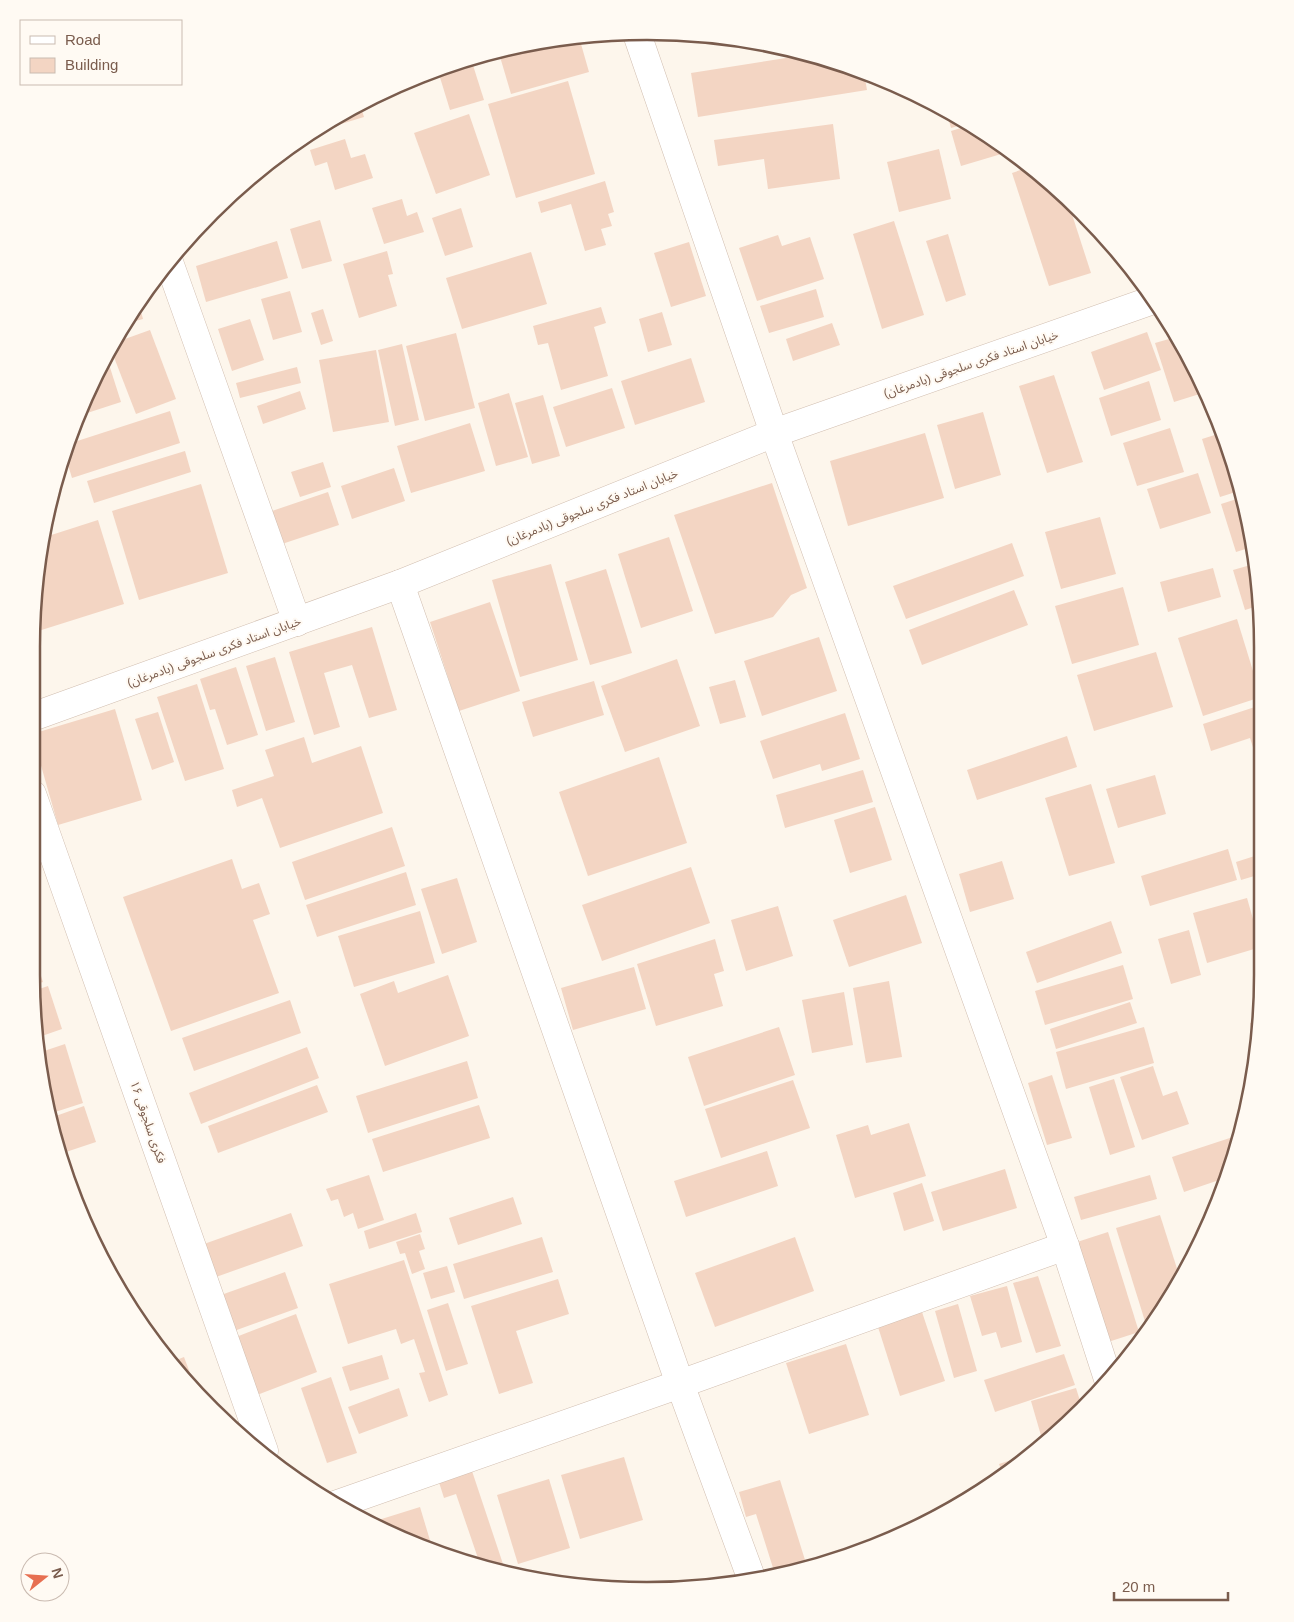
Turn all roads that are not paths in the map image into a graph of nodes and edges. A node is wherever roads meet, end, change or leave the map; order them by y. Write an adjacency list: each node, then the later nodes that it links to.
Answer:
1 (639, 40): 4 (street)
2 (172, 269): 6 (street)
3 (1147, 302): 4 (street, خیابان استاد فکری سلجوقی (بادمرغان))
4 (774, 433): 5 (street, خیابان استاد فکری سلجوقی (بادمرغان)); 9 (street)
5 (400, 584): 6 (street, خیابان استاد فکری سلجوقی (بادمرغان)); 11 (street)
6 (297, 622): 7 (street, خیابان استاد فکری سلجوقی (بادمرغان))
7 (40, 714)
8 (40, 817): 12 (street, فکری سلجوقی ۱۶)
9 (1065, 1246): 10 (street); 11 (street)
10 (1106, 1372)
11 (680, 1384): 13 (street); 14 (street)
12 (261, 1443)
13 (344, 1502)
14 (749, 1573)

